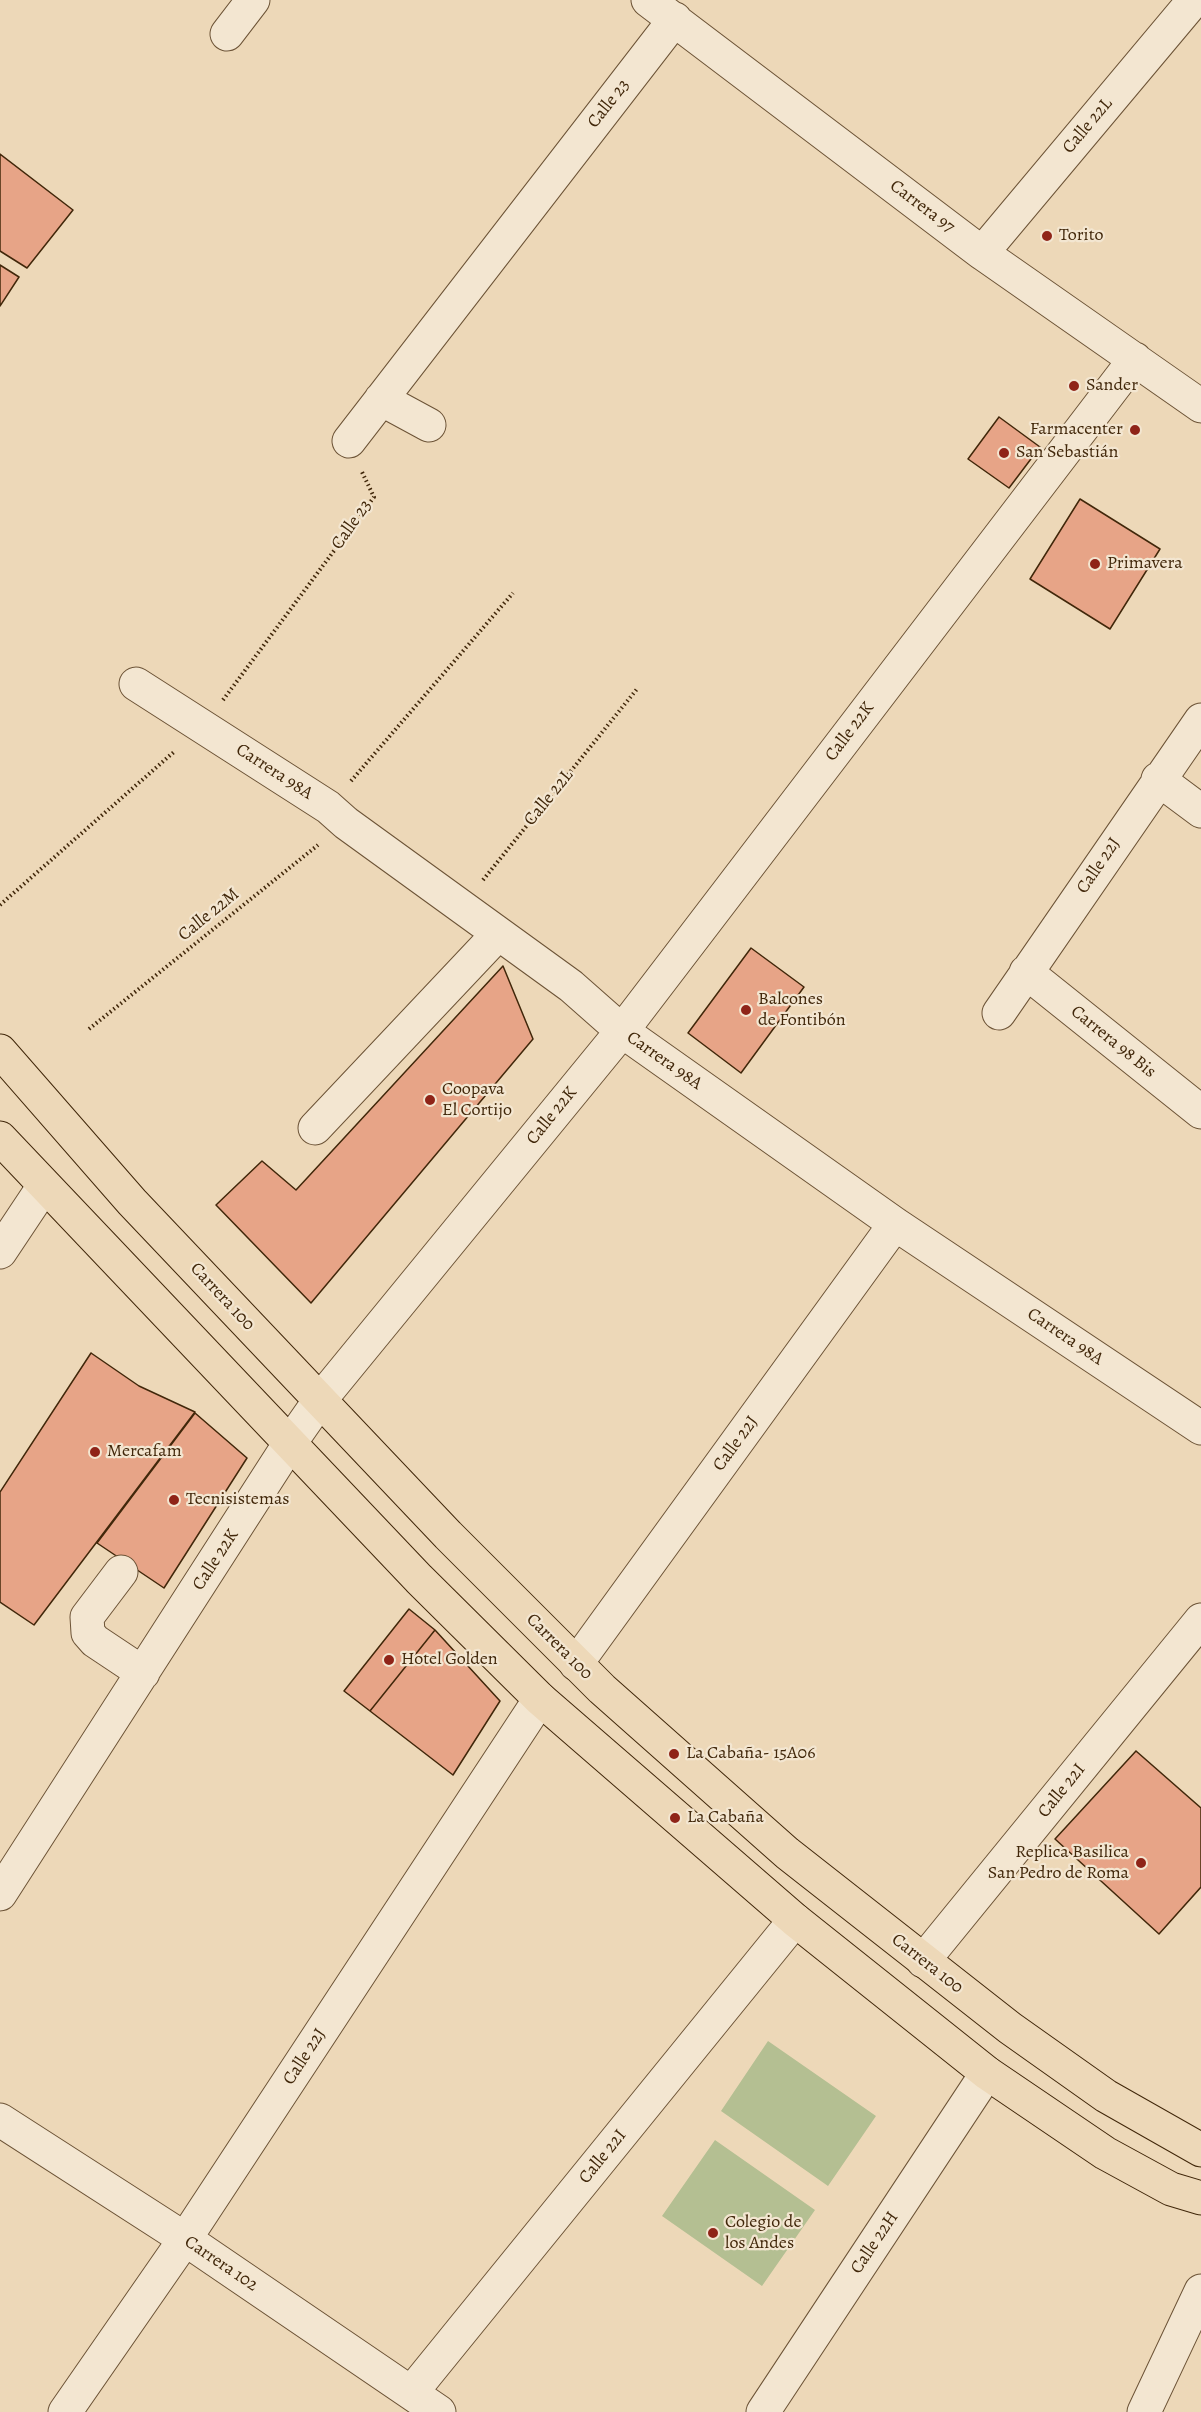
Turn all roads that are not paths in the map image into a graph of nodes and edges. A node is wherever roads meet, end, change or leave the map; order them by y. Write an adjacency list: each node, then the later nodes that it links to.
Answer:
1 (253, 0): 5 (street)
2 (648, 0): 4 (street, Carrera 97)
3 (1194, 0): 6 (street, Calle 22L)
4 (675, 19): 6 (street, Carrera 97); 8 (street, Calle 23)
5 (226, 34)
6 (982, 253): 7 (street, Carrera 97)
7 (1135, 359): 9 (street, Carrera 97); 19 (street, Calle 22K)
8 (381, 399): 10 (street); 11 (street, Calle 23)
9 (1201, 406)
10 (429, 425)
11 (349, 441)
12 (136, 684): 16 (street, Carrera 98A)
13 (1201, 720): 14 (street, Calle 22J)
14 (1158, 779): 15 (street); 17 (street, Calle 22J)
15 (1201, 811)
16 (498, 934): 19 (street, Carrera 98A); 22 (street)
17 (1026, 972): 18 (street, Calle 22J); 21 (street, Carrera 98 Bis)
18 (999, 1012)
19 (622, 1031): 25 (street, Carrera 98A); 27 (street, Calle 22K)
20 (0, 1051): 27 (main road, Carrera 100)
21 (1201, 1112)
22 (315, 1128)
23 (0, 1138): 24 (main road)
24 (44, 1186): 26 (street); 29 (main road)
25 (895, 1224): 28 (street, Carrera 98A); 32 (street, Calle 22J)
26 (0, 1252)
27 (320, 1400): 29 (street, Calle 22K); 32 (main road, Carrera 100)
28 (1201, 1428)
29 (290, 1443): 33 (street, Calle 22K); 34 (main road)
30 (121, 1572): 33 (street)
31 (1201, 1620): 37 (street, Calle 22I)
32 (576, 1664): 37 (main road, Carrera 100)
33 (143, 1673): 35 (street, Calle 22K)
34 (540, 1699): 36 (main road); 42 (street, Calle 22J)
35 (0, 1894)
36 (795, 1920): 38 (main road); 44 (street, Calle 22I)
37 (923, 1961): 40 (main road, Carrera 100)
38 (987, 2073): 41 (main road); 47 (street, Calle 22H)
39 (0, 2120): 42 (street, Carrera 102)
40 (1201, 2150)
41 (1201, 2198)
42 (185, 2239): 44 (street, Carrera 102); 45 (street, Calle 22J)
43 (1201, 2291): 48 (street)
44 (411, 2394): 46 (street, Carrera 102)
45 (64, 2412)
46 (439, 2412)
47 (763, 2412)
48 (1144, 2412)

